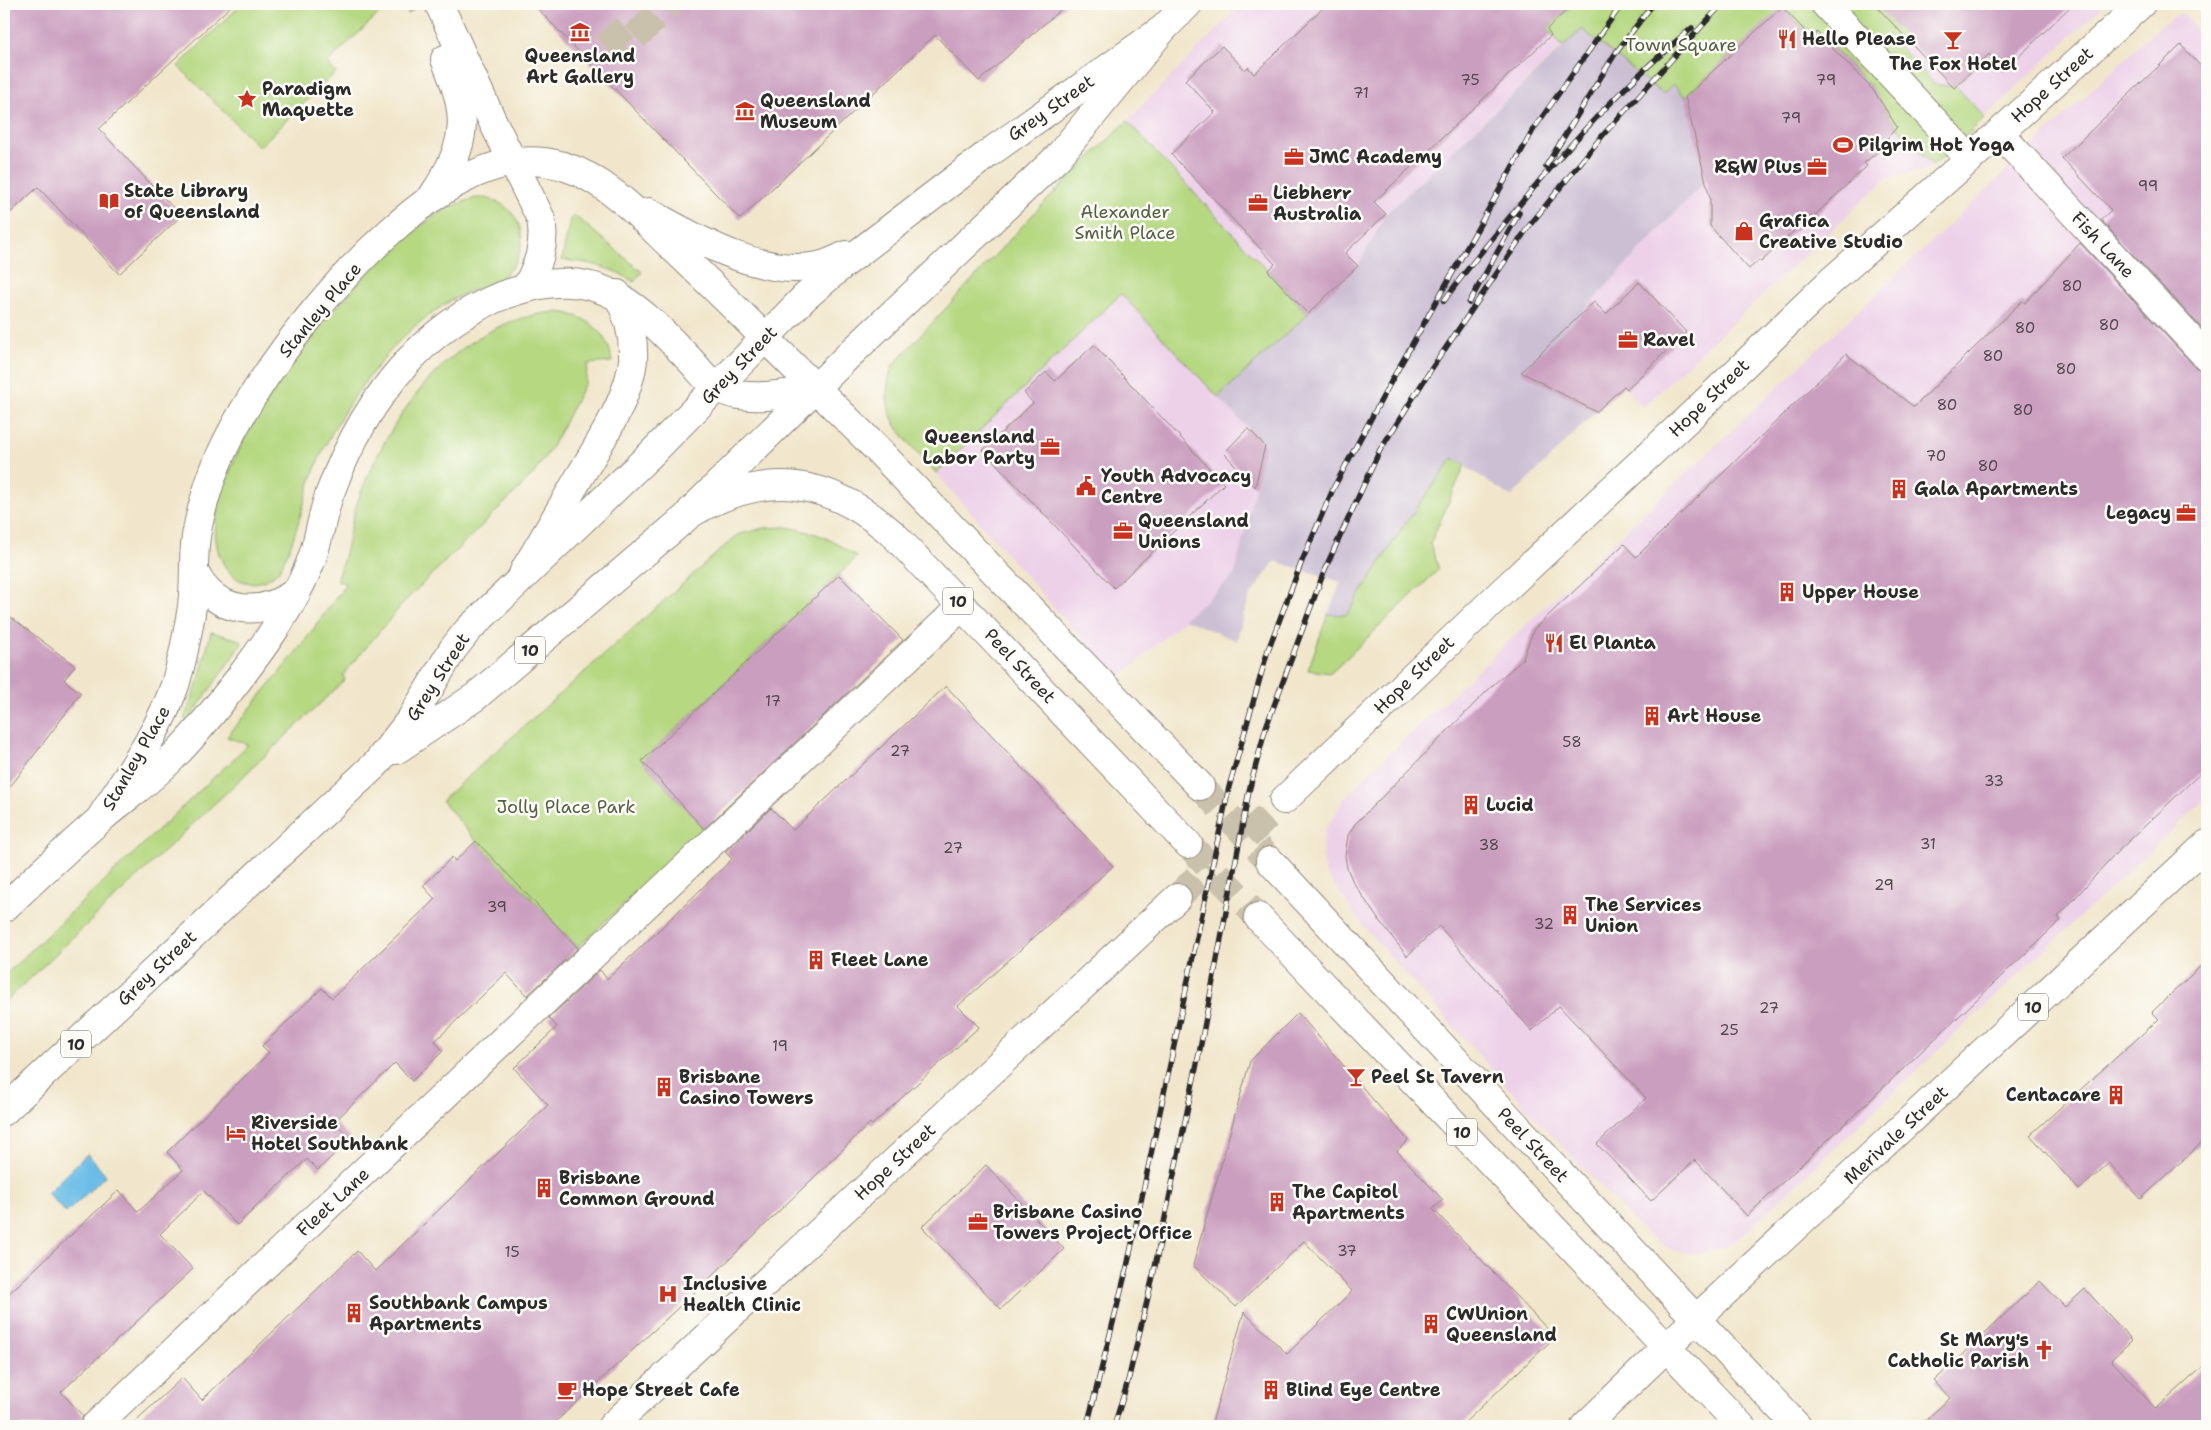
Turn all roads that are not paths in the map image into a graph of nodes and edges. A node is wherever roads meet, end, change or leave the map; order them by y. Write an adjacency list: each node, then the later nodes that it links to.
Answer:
1 (1188, 4): 5 (street, Grey Street)
2 (1825, 4): 7 (street)
3 (2141, 4): 6 (street, Hope Street)
4 (431, 6): 8 (street); 10 (street)
5 (1163, 29): 11 (street, Grey Street); 17 (street, Grey Street)
6 (1999, 133): 7 (street, Hope Street); 15 (street, Fish Lane)
7 (1970, 159): 25 (street, Hope Street)
8 (514, 162): 9 (street, Stanley Place); 10 (street, Stanley Place); 12 (street)
9 (602, 185): 11 (street); 14 (street, Stanley Place)
10 (430, 199): 19 (street, Stanley Place)
11 (866, 247): 14 (street, Grey Street)
12 (526, 288): 13 (street, Stanley Place); 21 (street, Stanley Place)
13 (616, 294): 16 (street, Stanley Place); 20 (street)
14 (765, 338): 16 (street, Grey Street / 10); 17 (street, 10)
15 (2207, 357)
16 (717, 388): 17 (street); 20 (street, Grey Street / 10)
17 (816, 389): 18 (street, Grey Street); 24 (street, 10)
18 (675, 526): 22 (street, Peel Street / 10); 23 (street, Grey Street / 10)
19 (194, 573): 21 (street); 26 (street, Stanley Place)
20 (519, 579): 23 (street, Grey Street / 10)
21 (296, 592): 26 (street, Stanley Place)
22 (962, 606): 27 (street, Peel Street / 10); 36 (street, Fleet Lane)
23 (376, 764): 33 (street, Grey Street / 10)
24 (1200, 786)
25 (1284, 800)
26 (100, 819): 31 (street, Stanley Place)
27 (1188, 844)
28 (2207, 844): 34 (street, Merivale Street / 10)
29 (1270, 861): 34 (street, Peel Street / 10)
30 (1177, 898): 37 (street, Hope Street)
31 (4, 908)
32 (1258, 917): 35 (street, 10)
33 (4, 1111)
34 (1696, 1319): 35 (street, Merivale Street); 40 (street, Peel Street)
35 (1666, 1347): 38 (street, Merivale Street); 39 (street, 10)
36 (95, 1426)
37 (612, 1426)
38 (1585, 1426)
39 (1741, 1426)
40 (1797, 1426)

